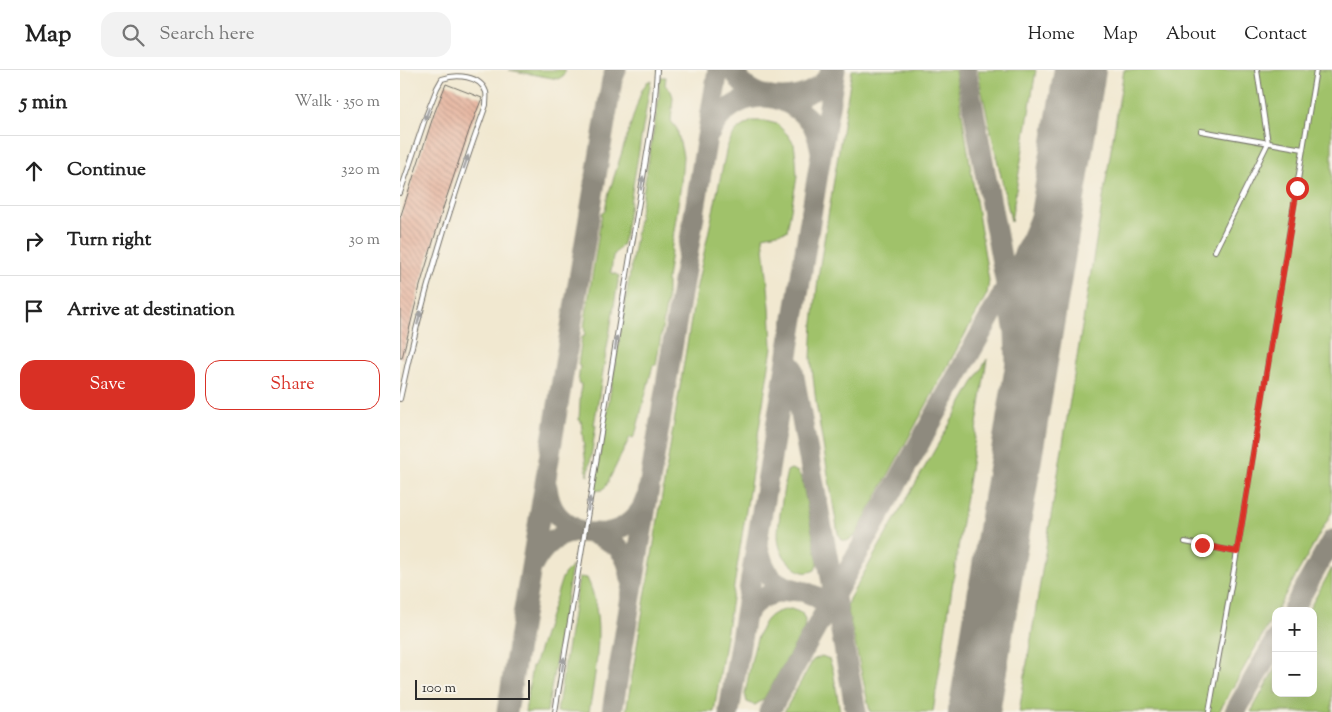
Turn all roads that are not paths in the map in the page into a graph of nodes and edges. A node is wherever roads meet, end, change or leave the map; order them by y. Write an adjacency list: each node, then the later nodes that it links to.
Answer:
1 (468, 70): 5 (lane)
2 (656, 70): 16 (lane, one-way to 2)
3 (1257, 70): 7 (lane)
4 (1316, 70): 8 (lane)
5 (468, 77): 9 (lane, one-way to 9); 12 (lane, one-way to 5)
6 (1201, 130): 7 (lane)
7 (1268, 143): 8 (lane); 10 (lane)
8 (1303, 149): 15 (lane)
9 (400, 193)
10 (1216, 251)
11 (408, 336): 12 (lane)
12 (414, 336): 13 (lane)
13 (400, 399)
14 (1185, 542): 15 (lane)
15 (1237, 552): 17 (lane)
16 (555, 712)
17 (1209, 712)

